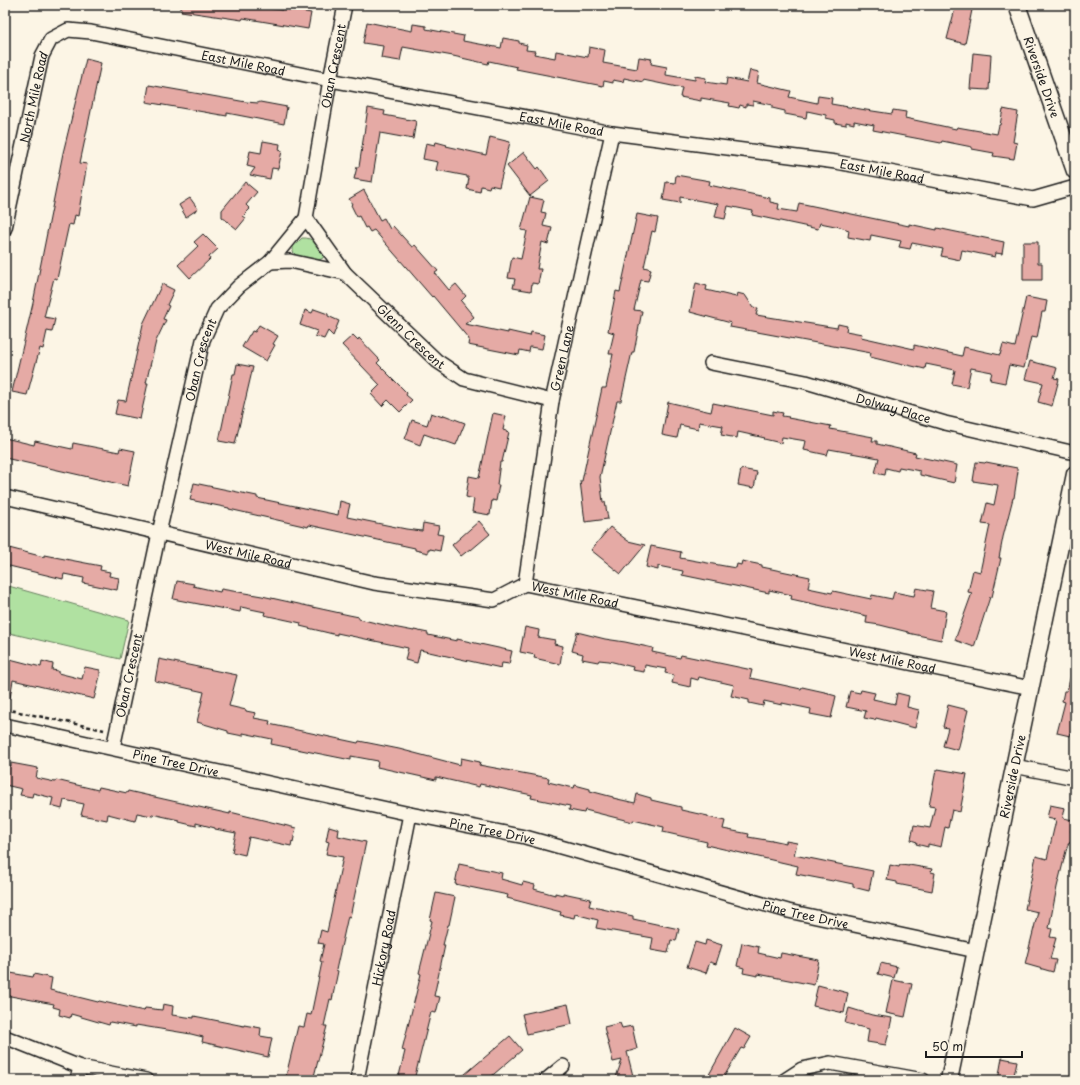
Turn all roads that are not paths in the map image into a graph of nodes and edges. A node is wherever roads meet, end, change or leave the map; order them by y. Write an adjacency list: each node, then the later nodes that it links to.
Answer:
1 (345, 5): 4 (street, Oban Crescent)
2 (1017, 5): 6 (main road, Riverside Drive)
3 (51, 39): 4 (street, East Mile Road); 9 (street, North Mile Road)
4 (330, 80): 5 (street, East Mile Road); 8 (street, Oban Crescent)
5 (612, 133): 7 (street, East Mile Road); 13 (street, Green Lane)
6 (1075, 171)
7 (1075, 186)
8 (306, 218): 10 (street, Oban Crescent); 11 (street, Glenn Crescent)
9 (5, 228)
10 (270, 262): 11 (street); 17 (street, Oban Crescent)
11 (344, 274): 13 (street, Glenn Crescent)
12 (711, 363): 14 (street, Dolway Place)
13 (552, 401): 18 (street, Green Lane)
14 (1075, 453)
15 (1075, 474): 19 (main road, Riverside Drive)
16 (5, 497): 17 (street, West Mile Road)
17 (158, 534): 18 (street, West Mile Road); 21 (street, Oban Crescent)
18 (525, 584): 19 (street, West Mile Road)
19 (1030, 688): 22 (main road, Riverside Drive)
20 (5, 725): 21 (street, Pine Tree Drive)
21 (113, 748): 24 (street, Pine Tree Drive)
22 (1014, 766): 23 (street); 25 (main road, Riverside Drive)
23 (1075, 778)
24 (410, 814): 25 (street, Pine Tree Drive); 30 (street, Hickory Road)
25 (976, 951): 34 (main road, Riverside Drive)
26 (5, 1038): 28 (street)
27 (563, 1066): 31 (street)
28 (79, 1074): 29 (street)
29 (146, 1080)
30 (357, 1080)
31 (546, 1080)
32 (785, 1080): 33 (street)
33 (923, 1080)
34 (949, 1080)

